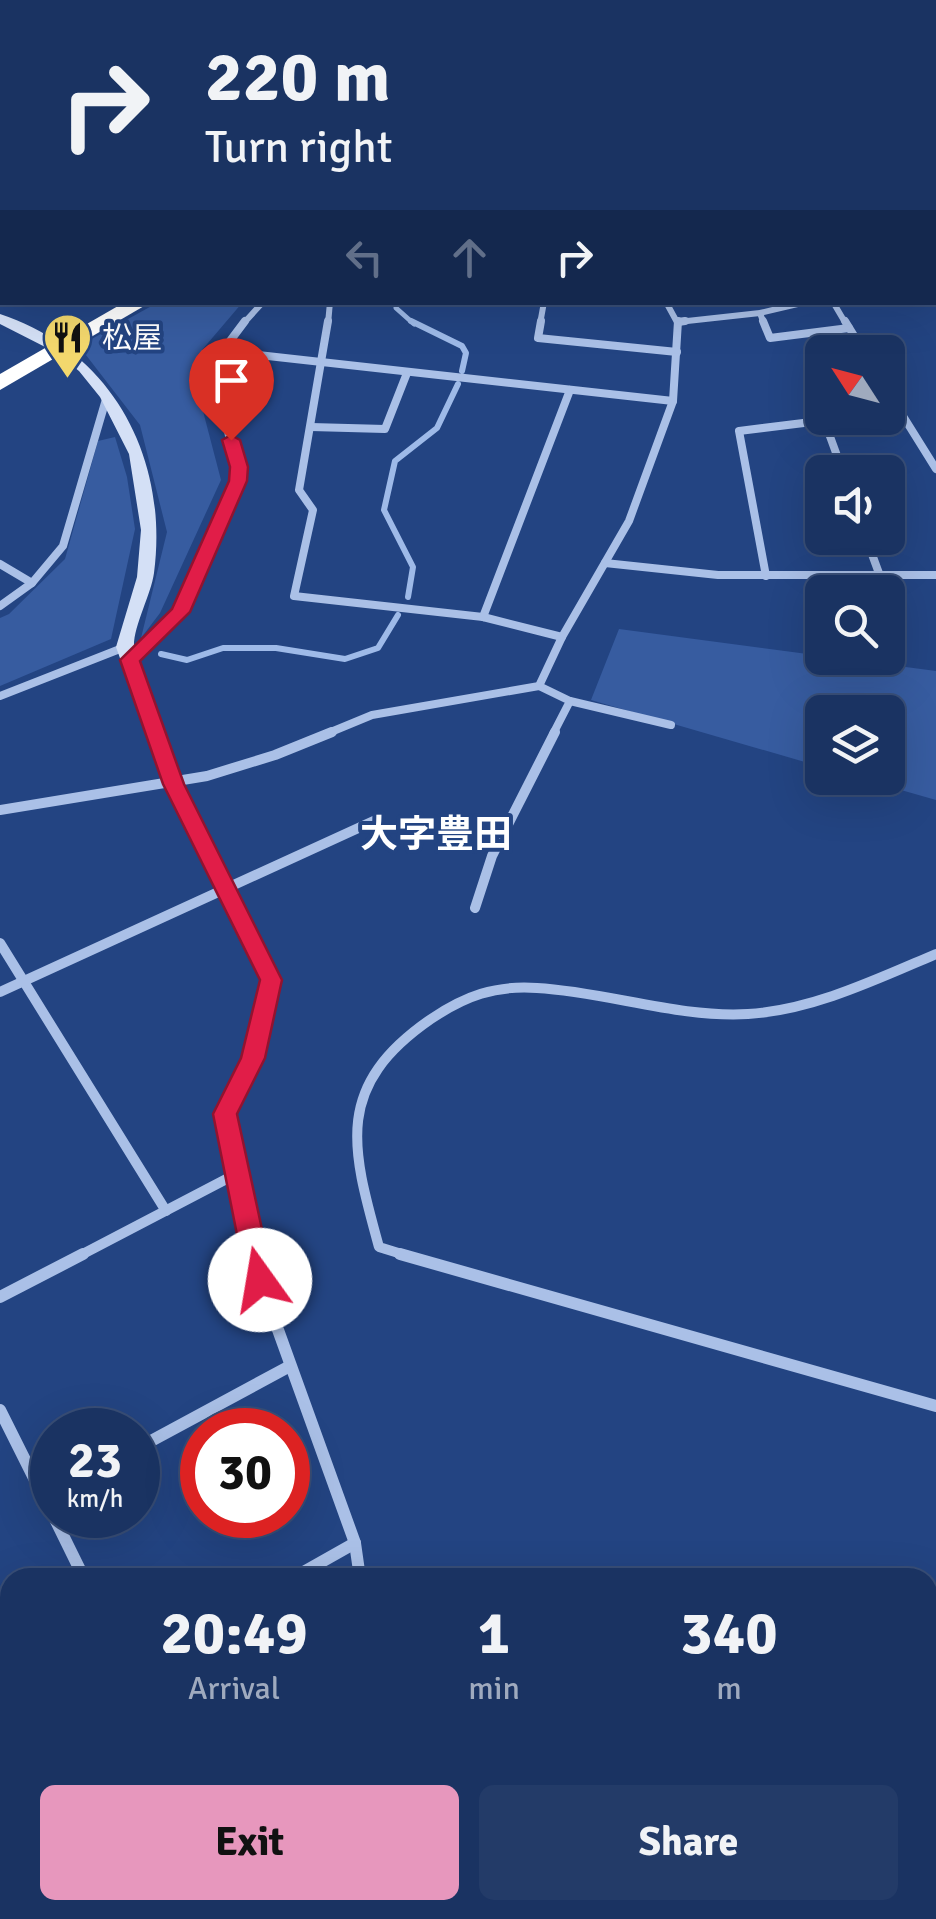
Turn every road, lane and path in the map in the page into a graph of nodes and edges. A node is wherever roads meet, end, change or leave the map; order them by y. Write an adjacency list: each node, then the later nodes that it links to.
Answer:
1 (106, 305): 14 (highway)
2 (135, 305): 14 (highway)
3 (260, 305): 15 (street)
4 (330, 305): 17 (street)
5 (544, 305): 16 (street)
6 (668, 305): 11 (street)
7 (793, 305): 9 (street)
8 (835, 305): 12 (street)
9 (760, 313): 11 (street); 12 (street)
10 (0, 318): 14 (street)
11 (678, 322): 16 (street)
12 (849, 328): 13 (street)
13 (853, 335)
14 (52, 345): 18 (highway); 20 (highway); 22 (street)
15 (222, 351): 17 (street); 38 (street)
16 (677, 352): 23 (street)
17 (323, 364): 19 (street); 26 (street)
18 (0, 365)
19 (407, 372): 21 (street); 26 (street)
20 (0, 384)
21 (570, 390): 23 (street); 36 (street)
22 (107, 396): 34 (street); 38 (street)
23 (673, 401): 28 (street)
24 (905, 421): 27 (street)
25 (805, 422): 31 (street)
26 (312, 427): 36 (street)
27 (936, 469)
28 (605, 563): 31 (street); 37 (street)
29 (0, 564): 34 (street)
30 (936, 575): 33 (street)
31 (766, 576): 32 (street)
32 (805, 576)
33 (905, 576)
34 (32, 583): 35 (street)
35 (0, 606)
36 (483, 617): 37 (street)
37 (562, 636): 39 (street)
38 (127, 654): 40 (street); 43 (street)
39 (539, 686): 41 (street); 43 (street)
40 (0, 696)
41 (570, 701): 42 (street); 47 (street)
42 (671, 725)
43 (174, 784): 44 (street); 46 (street)
44 (0, 810)
45 (378, 819): 46 (street)
46 (227, 887): 50 (street); 52 (street)
47 (476, 908)
48 (0, 943): 50 (street)
49 (936, 954): 56 (street)
50 (24, 980): 51 (street); 53 (street)
51 (0, 992)
52 (236, 1174): 53 (street); 55 (street)
53 (166, 1211): 54 (street)
54 (0, 1297)
55 (290, 1366): 58 (street); 61 (street)
56 (936, 1406)
57 (0, 1410): 59 (street)
58 (160, 1436)
59 (30, 1464)
60 (64, 1538): 62 (street)
61 (355, 1542): 63 (street); 64 (street)
62 (79, 1568)
63 (310, 1568)
64 (359, 1568)

